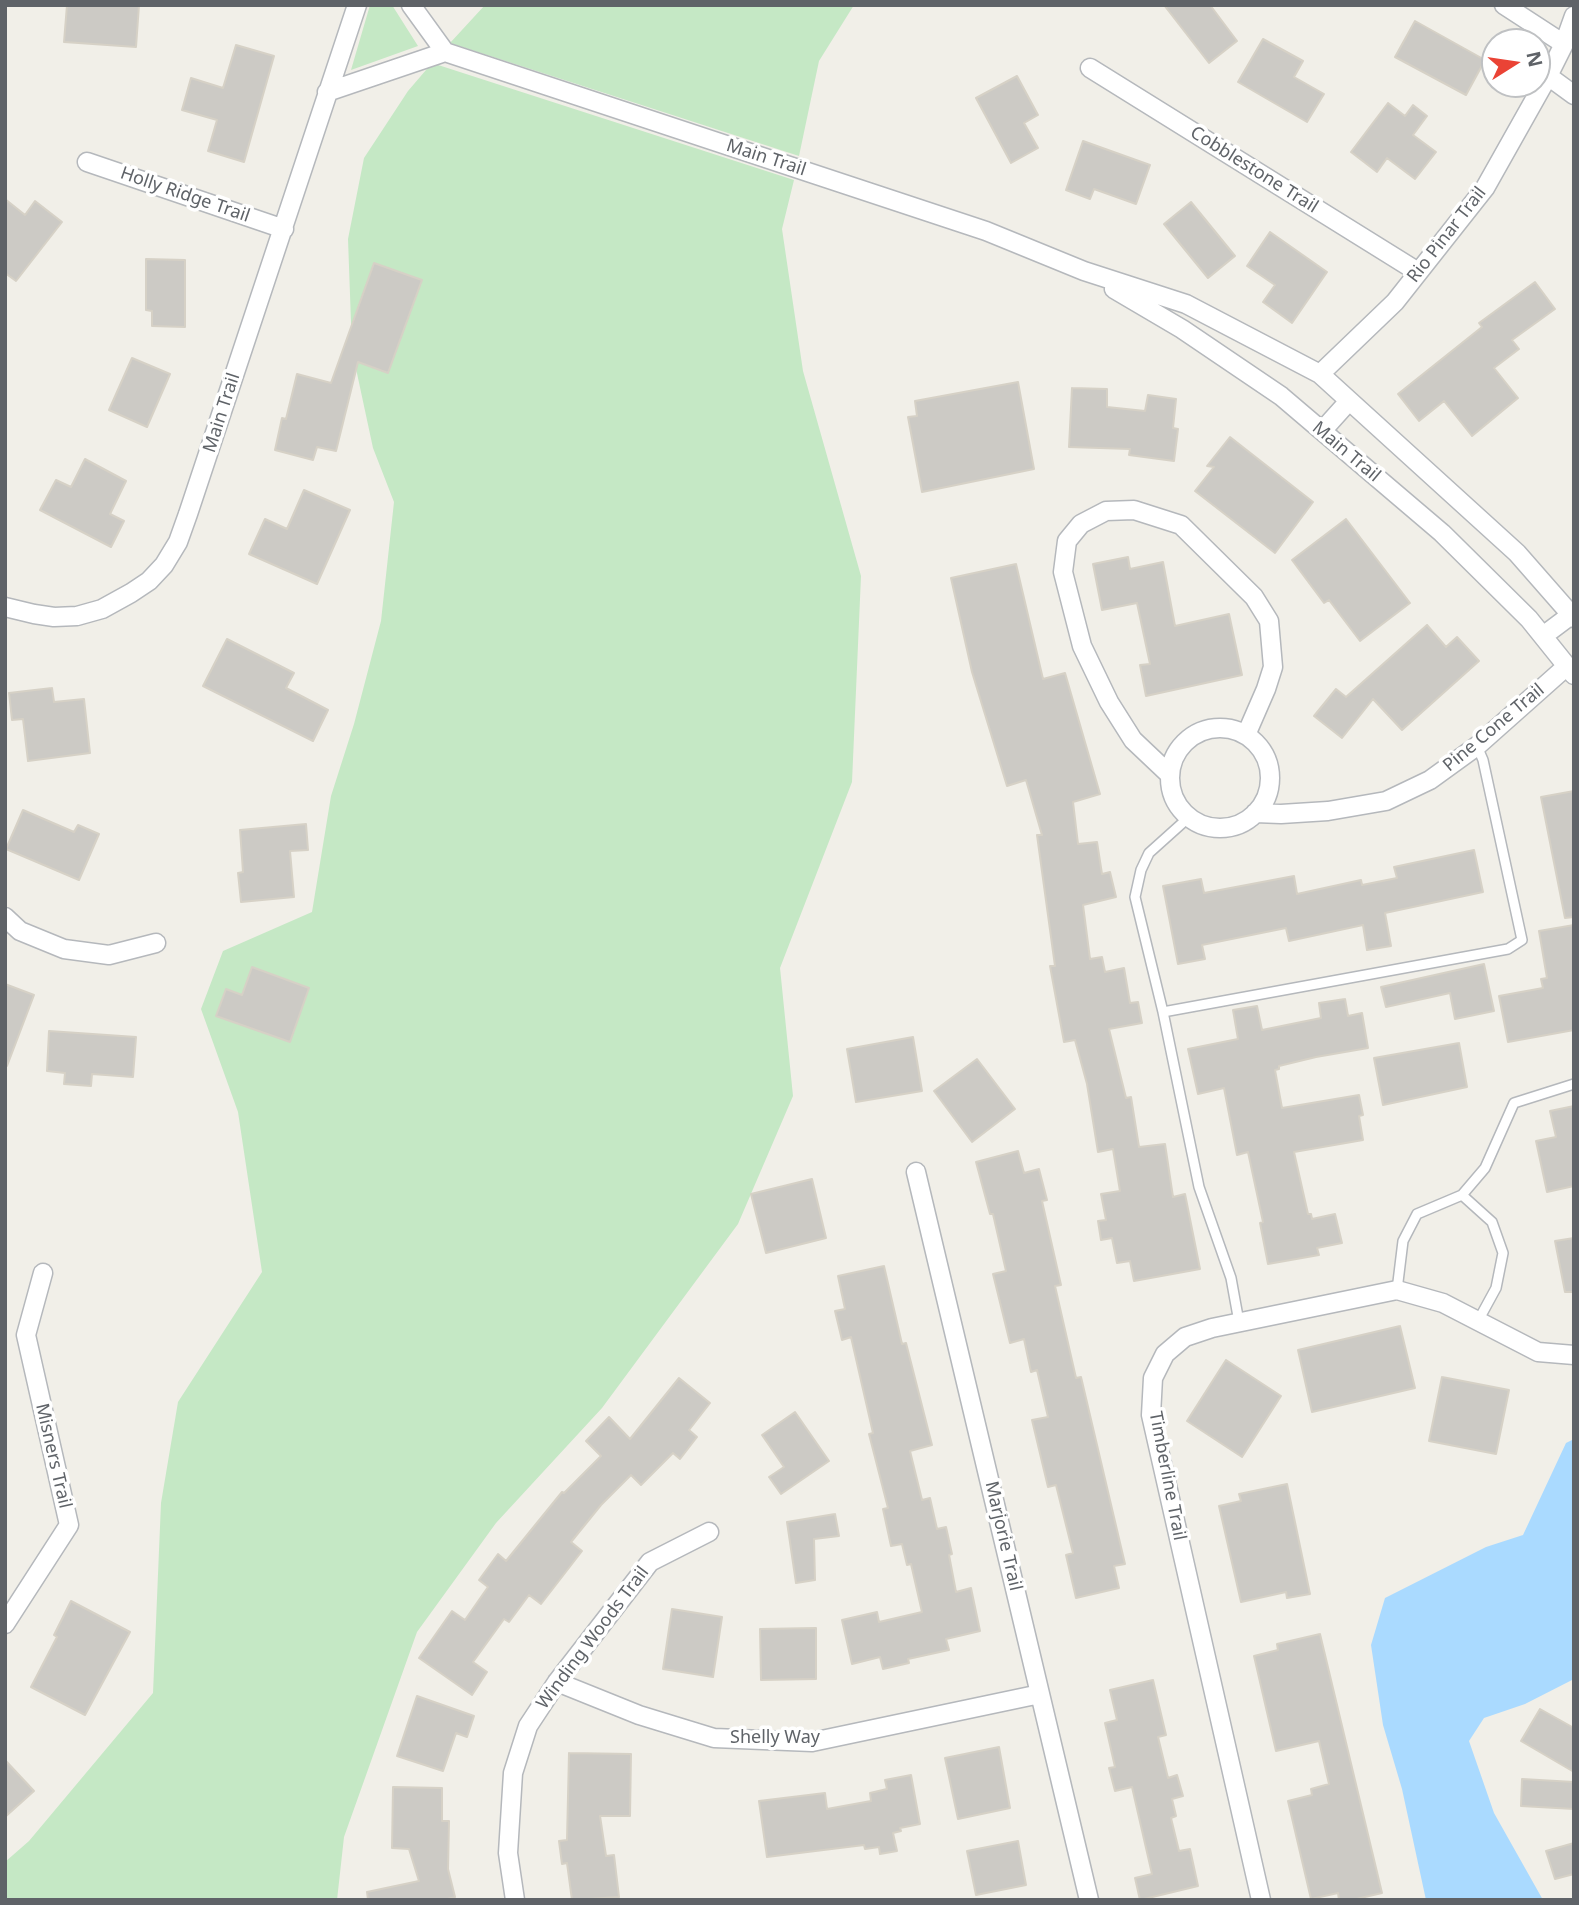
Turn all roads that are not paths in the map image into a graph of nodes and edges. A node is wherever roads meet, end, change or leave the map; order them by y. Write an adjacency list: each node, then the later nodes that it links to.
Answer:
1 (358, 5): 10 (street, Main Trail)
2 (411, 5): 6 (street)
3 (1504, 5): 5 (street)
4 (1574, 16): 5 (street)
5 (1564, 44): 8 (street, Rio Pinar Trail)
6 (445, 52): 10 (street); 15 (street, Main Trail)
7 (1090, 68): 16 (street, Cobblestone Trail)
8 (1551, 70)
9 (1551, 78): 11 (street)
10 (327, 92): 14 (street, Main Trail)
11 (1574, 96)
12 (1536, 98): 16 (street, Rio Pinar Trail)
13 (87, 162): 14 (street, Holly Ridge Trail)
14 (284, 229): 22 (street, Main Trail)
15 (1084, 271): 17 (street, Main Trail); 19 (street, Main Trail)
16 (1418, 272): 18 (street, Rio Pinar Trail)
17 (1274, 351): 18 (street, Main Trail); 19 (street)
18 (1320, 374): 20 (street, Main Trail)
19 (1256, 379): 21 (street, Main Trail)
20 (1349, 401): 21 (street); 23 (street, Main Trail)
21 (1322, 431): 24 (street, Main Trail)
22 (5, 607)
23 (1573, 616): 24 (street)
24 (1543, 636): 25 (street, Main Trail)
25 (1570, 670): 27 (street, Pine Cone Trail)
26 (1246, 735): 28 (street); 28 (street); 29 (street)
27 (1477, 746): 29 (street, Pine Cone Trail); 33 (lane)
28 (1170, 775): 30 (street)
29 (1255, 813): 30 (street)
30 (1188, 818): 33 (lane)
31 (5, 917): 32 (street)
32 (156, 943)
33 (1163, 1012): 40 (lane)
34 (1574, 1084): 36 (lane)
35 (916, 1172): 45 (street, Marjorie Trail)
36 (1462, 1195): 38 (lane); 39 (lane)
37 (43, 1273): 43 (street, Misners Trail)
38 (1397, 1290): 39 (street, Timberline Trail); 40 (street, Timberline Trail)
39 (1478, 1321): 41 (street, Timberline Trail)
40 (1239, 1322): 48 (street, Timberline Trail)
41 (1574, 1355)
42 (709, 1532): 44 (street, Winding Woods Trail)
43 (5, 1624)
44 (557, 1682): 45 (street, Shelly Way); 46 (street, Winding Woods Trail)
45 (1040, 1694): 47 (street, Marjorie Trail)
46 (515, 1900)
47 (1089, 1900)
48 (1261, 1900)

